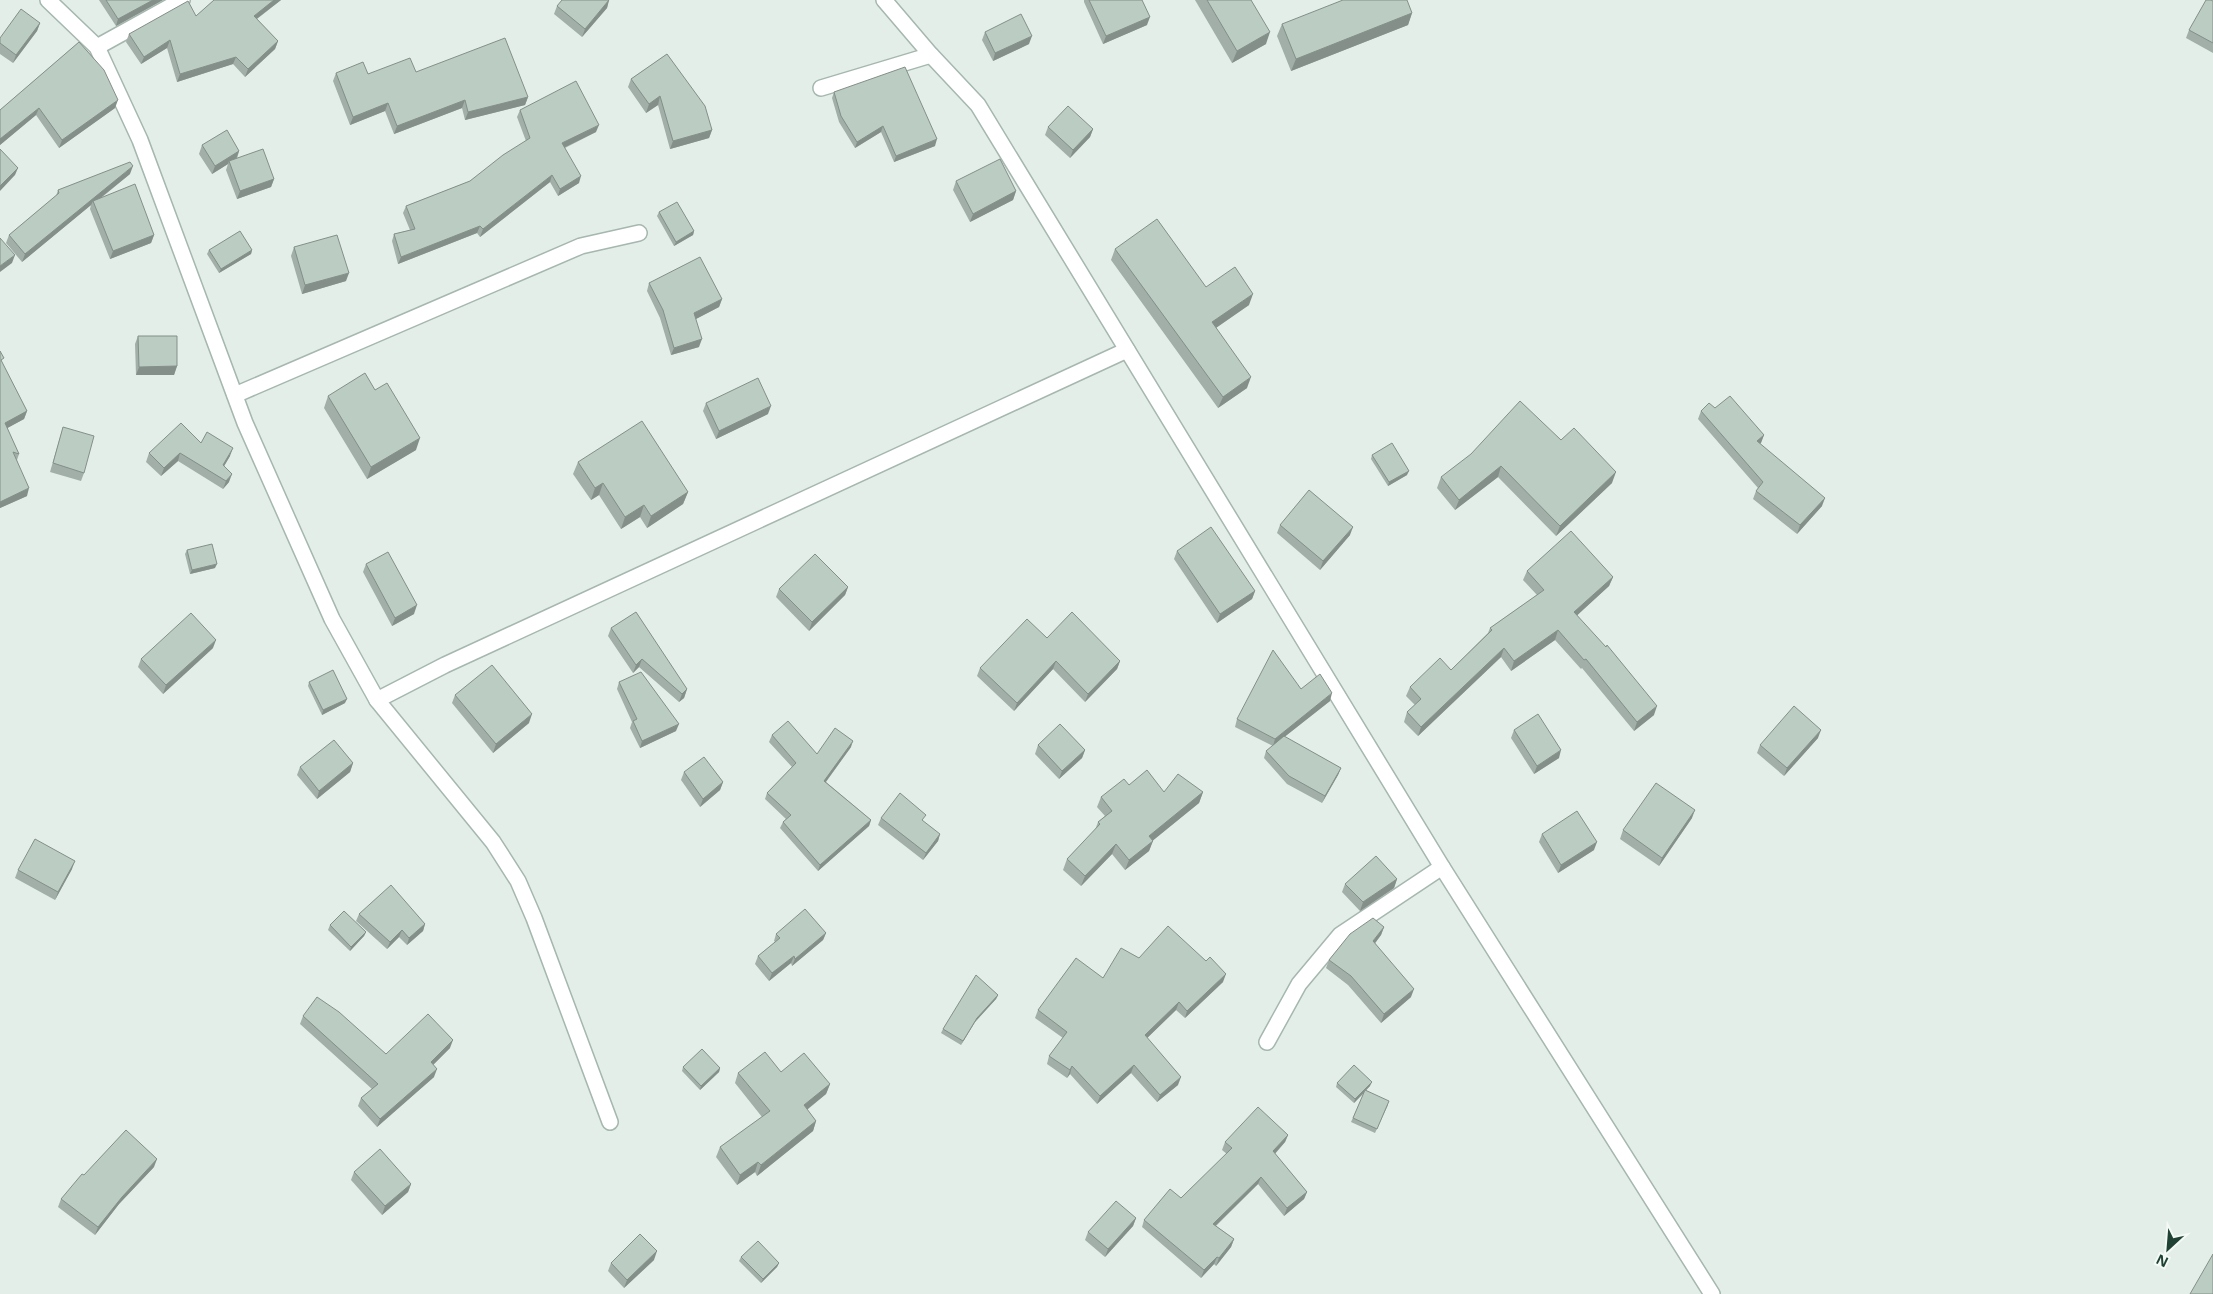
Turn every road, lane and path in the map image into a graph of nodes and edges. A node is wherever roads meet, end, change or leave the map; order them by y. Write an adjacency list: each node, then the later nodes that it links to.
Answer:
1 (48, 0): 4 (street)
2 (182, 0): 4 (street)
3 (884, 0): 5 (street)
4 (97, 47): 9 (street)
5 (931, 55): 6 (street); 8 (street)
6 (822, 88)
7 (639, 233): 9 (street)
8 (1127, 350): 10 (street); 11 (street)
9 (235, 395): 10 (street)
10 (377, 700): 13 (street)
11 (1442, 867): 12 (street); 14 (street)
12 (1267, 1042)
13 (610, 1122)
14 (1712, 1294)

